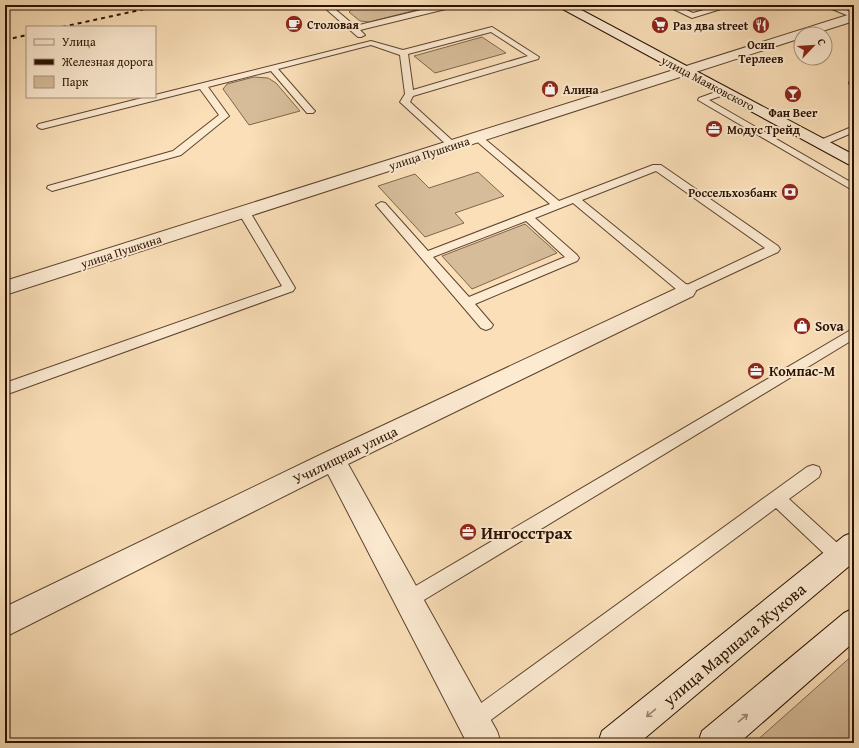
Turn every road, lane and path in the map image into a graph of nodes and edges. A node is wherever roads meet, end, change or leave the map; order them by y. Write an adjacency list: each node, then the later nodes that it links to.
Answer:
1 (348, 5): 8 (lane)
2 (452, 5): 8 (lane)
3 (563, 5): 12 (street, улица Маяковского)
4 (669, 5): 5 (lane)
5 (730, 5)
6 (826, 5): 7 (lane)
7 (854, 16): 12 (street, улица Пушкина)
8 (354, 29): 9 (lane)
9 (371, 43): 10 (lane); 11 (lane)
10 (404, 53): 15 (lane); 15 (lane)
11 (274, 69): 13 (lane); 18 (lane)
12 (685, 71): 14 (street, улица Маяковского); 21 (street, улица Пушкина)
13 (203, 86): 17 (lane); 25 (lane)
14 (724, 92): 22 (street, улица Маяковского); 26 (lane)
15 (409, 94): 23 (lane)
16 (155, 98): 19 (lane)
17 (156, 98)
18 (310, 111)
19 (42, 126)
20 (854, 129): 22 (lane)
21 (477, 138): 23 (street, улица Пушкина); 29 (lane)
22 (820, 143): 24 (street, улица Маяковского)
23 (452, 145): 30 (street, улица Пушкина)
24 (854, 161)
25 (52, 188)
26 (854, 188)
27 (574, 199): 29 (lane); 34 (lane); 34 (lane)
28 (381, 205): 32 (lane)
29 (557, 205): 31 (lane)
30 (244, 212): 33 (street, улица Пушкина); 38 (lane)
31 (528, 217): 32 (lane); 35 (lane)
32 (425, 256): 35 (lane)
33 (5, 288)
34 (686, 291): 39 (street, Училищная улица)
35 (467, 303): 36 (lane)
36 (486, 325)
37 (854, 333): 43 (lane)
38 (5, 390)
39 (332, 460): 43 (street); 44 (street, Училищная улица)
40 (813, 472): 41 (lane)
41 (777, 498): 42 (lane); 46 (lane)
42 (847, 551): 47 (street, улица Маршала Жукова, one-way to 47)
43 (408, 600): 46 (street)
44 (5, 622)
45 (854, 623): 48 (street, one-way to 45)
46 (479, 732)
47 (614, 743)
48 (714, 743)

